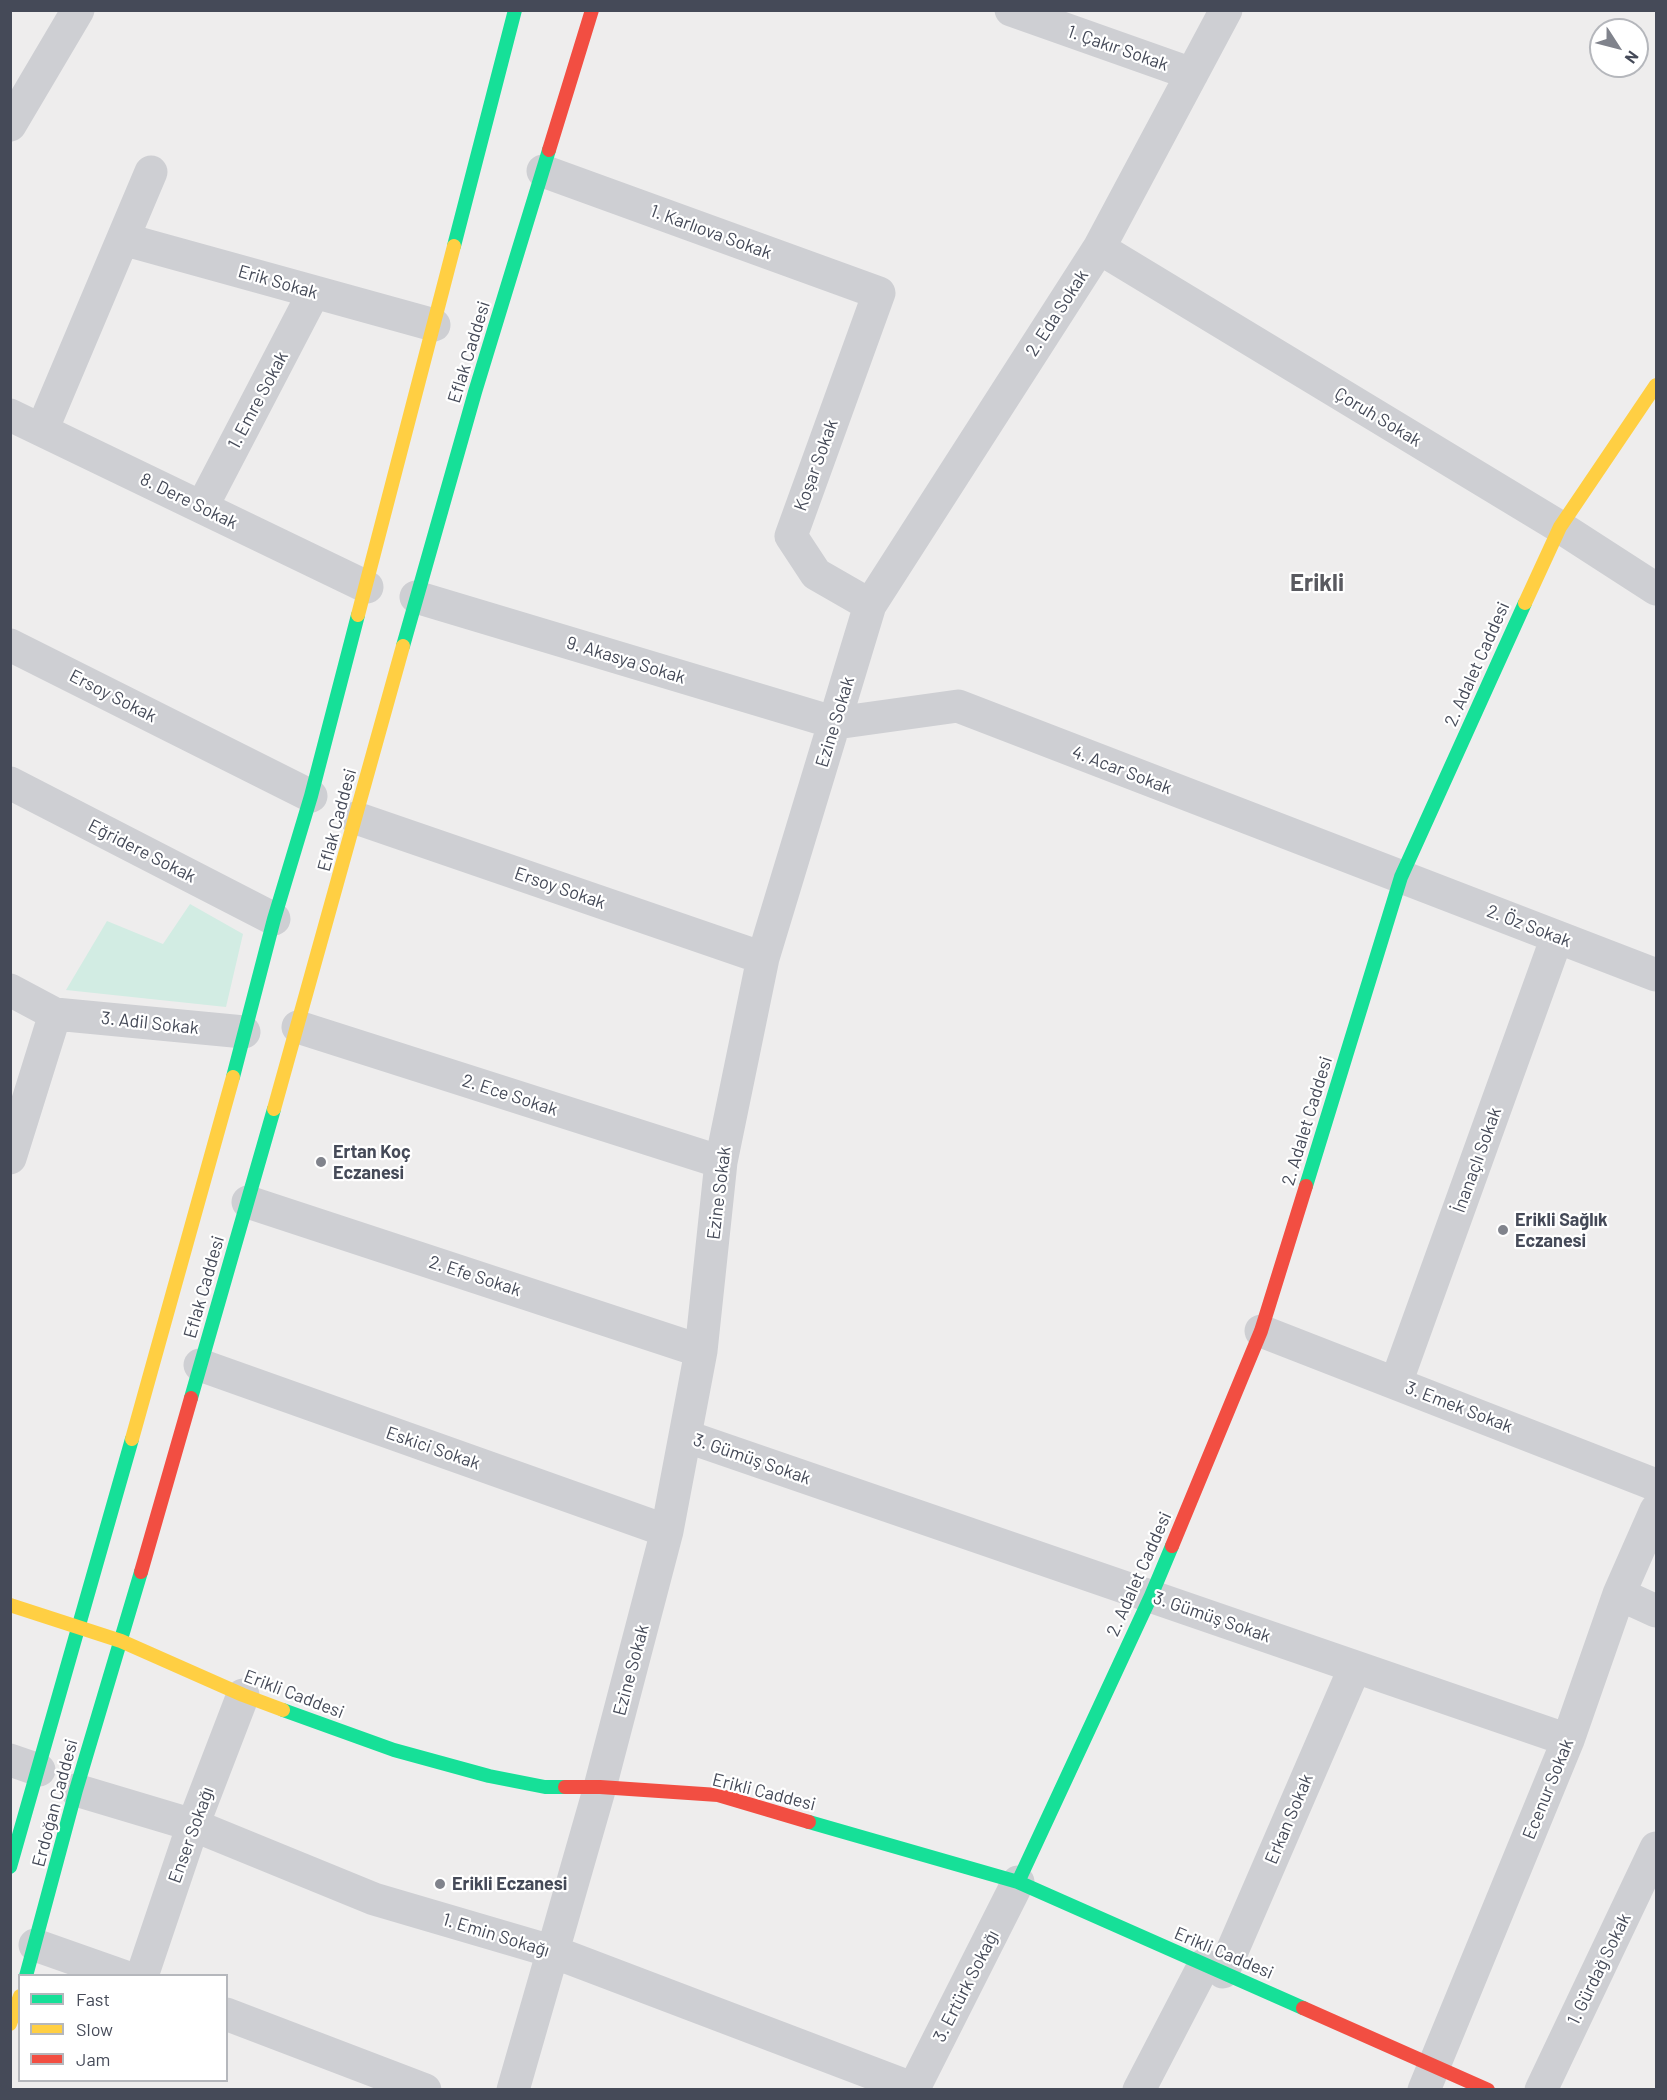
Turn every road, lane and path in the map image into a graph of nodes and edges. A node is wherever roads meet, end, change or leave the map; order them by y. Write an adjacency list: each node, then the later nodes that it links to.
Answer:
1 (78, 10): 7 (street)
2 (515, 10): 14 (main road, Eflak Caddesi)
3 (592, 10): 8 (main road, Eflak Caddesi)
4 (1011, 10): 6 (street, 1. Çakır Sokak)
5 (1226, 10): 6 (street, 2. Eda Sokak)
6 (1192, 74): 11 (street, 2. Eda Sokak)
7 (10, 125)
8 (543, 171): 13 (street, 1. Karlıova Sokak); 22 (main road, Eflak Caddesi)
9 (151, 172): 10 (street)
10 (123, 239): 12 (street, Erik Sokak); 17 (street)
11 (1099, 248): 19 (street, Çoruh Sokak); 23 (street, 2. Eda Sokak)
12 (314, 292): 14 (street, Erik Sokak); 18 (street, 1. Emre Sokak)
13 (879, 293): 23 (street, Koşar Sokak)
14 (434, 325): 20 (main road, Eflak Caddesi)
15 (1656, 385): 19 (main road, 2. Adalet Caddesi)
16 (10, 415): 17 (street, 8. Dere Sokak)
17 (42, 430): 18 (street, 8. Dere Sokak)
18 (202, 507): 20 (street, 8. Dere Sokak)
19 (1560, 527): 21 (street, Çoruh Sokak); 29 (main road, 2. Adalet Caddesi)
20 (367, 587): 27 (main road, Eflak Caddesi)
21 (1656, 589)
22 (416, 597): 25 (street, 9. Akasya Sokak); 28 (main road, Eflak Caddesi)
23 (870, 606): 25 (street, Ezine Sokak)
24 (10, 645): 27 (street, Ersoy Sokak)
25 (836, 723): 29 (street, 4. Acar Sokak); 32 (street, Ezine Sokak)
26 (10, 783): 30 (street, Eğridere Sokak)
27 (311, 796): 30 (main road, Eflak Caddesi)
28 (356, 818): 32 (street, Ersoy Sokak); 36 (main road, Eflak Caddesi)
29 (1401, 877): 31 (street, 2. Öz Sokak); 41 (main road, 2. Adalet Caddesi)
30 (274, 919): 37 (main road, Eflak Caddesi)
31 (1557, 937): 33 (street, 2. Öz Sokak); 44 (street, İnanaçlı Sokak)
32 (763, 958): 39 (street, Ezine Sokak)
33 (1656, 975)
34 (10, 990): 35 (street, 3. Adil Sokak)
35 (56, 1014): 37 (street, 3. Adil Sokak); 38 (street)
36 (298, 1028): 39 (street, 2. Ece Sokak); 40 (main road, Eflak Caddesi)
37 (244, 1032): 53 (main road, Eflak Caddesi)
38 (10, 1158)
39 (721, 1162): 42 (street, Ezine Sokak)
40 (248, 1202): 42 (street, 2. Efe Sokak); 43 (main road, Eflak Caddesi)
41 (1261, 1331): 44 (street, 3. Emek Sokak); 50 (main road, 2. Adalet Caddesi)
42 (701, 1351): 45 (street, Ezine Sokak)
43 (200, 1365): 48 (street, Eskici Sokak); 54 (main road, Eflak Caddesi)
44 (1396, 1383): 46 (street, 3. Emek Sokak)
45 (685, 1436): 48 (street, Ezine Sokak); 50 (street, 3. Gümüş Sokak)
46 (1656, 1485)
47 (1656, 1510): 49 (street, Ecenur Sokak)
48 (667, 1531): 59 (street, Ezine Sokak)
49 (1619, 1594): 52 (street); 57 (street, Ecenur Sokak)
50 (1151, 1596): 55 (street, 3. Gümüş Sokak); 64 (main road, 2. Adalet Caddesi)
51 (10, 1605): 53 (main road, Erikli Caddesi)
52 (1656, 1611)
53 (78, 1626): 54 (main road, Erikli Caddesi); 58 (main road, Erdoğan Caddesi)
54 (121, 1641): 56 (main road, Erikli Caddesi); 60 (main road, Erdoğan Caddesi)
55 (1355, 1667): 57 (street, 3. Gümüş Sokak); 67 (street, Erkan Sokak)
56 (243, 1695): 59 (main road, Erikli Caddesi); 61 (street, Enser Sokağı)
57 (1568, 1740): 73 (street, Ecenur Sokak)
58 (25, 1765): 63 (main road, Erdoğan Caddesi)
59 (600, 1787): 64 (main road, Erikli Caddesi); 65 (street, Ezine Sokak)
60 (76, 1790): 61 (street, 1. Emin Sokağı); 66 (main road, Erdoğan Caddesi)
61 (193, 1825): 65 (street, 1. Emin Sokağı); 69 (street, Enser Sokağı)
62 (1656, 1848): 79 (street, 1. Gürdağ Sokak)
63 (10, 1868)
64 (1018, 1882): 67 (main road, Erikli Caddesi); 74 (street, 3. Ertürk Sokağı)
65 (551, 1951): 74 (street, 1. Emin Sokağı); 76 (street, Ezine Sokak)
66 (31, 1960): 68 (street)
67 (1214, 1968): 73 (main road, Erikli Caddesi); 77 (street, Erkan Sokak)
68 (112, 1974)
69 (143, 1974)
70 (18, 2002): 72 (main road)
71 (228, 2015): 75 (street)
72 (10, 2024)
73 (1429, 2078): 78 (main road, Erikli Caddesi)
74 (913, 2089)
75 (425, 2090)
76 (513, 2090)
77 (1139, 2090)
78 (1488, 2090)
79 (1541, 2090)

